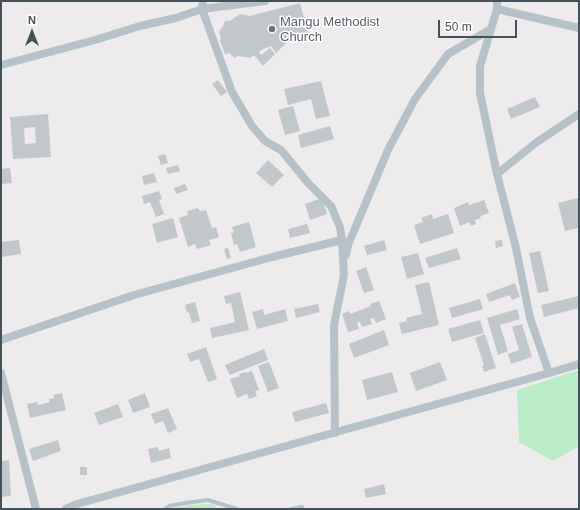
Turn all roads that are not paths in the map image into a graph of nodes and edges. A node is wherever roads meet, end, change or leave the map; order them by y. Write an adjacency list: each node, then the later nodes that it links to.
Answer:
1 (265, 1): 2 (street)
2 (202, 5): 6 (street); 9 (street)
3 (497, 5): 4 (street); 5 (street)
4 (579, 28)
5 (491, 29): 8 (street); 10 (street)
6 (1, 65)
7 (579, 114): 8 (street)
8 (497, 174): 14 (street)
9 (342, 240): 10 (street); 11 (street)
10 (344, 276): 15 (street)
11 (1, 340)
12 (579, 364): 14 (street)
13 (1, 373): 16 (street)
14 (549, 373): 15 (street)
15 (335, 433): 17 (street)
16 (36, 509)
17 (66, 509)
18 (165, 509): 19 (lane)
19 (238, 509)
20 (291, 509): 21 (lane)
21 (302, 509)

